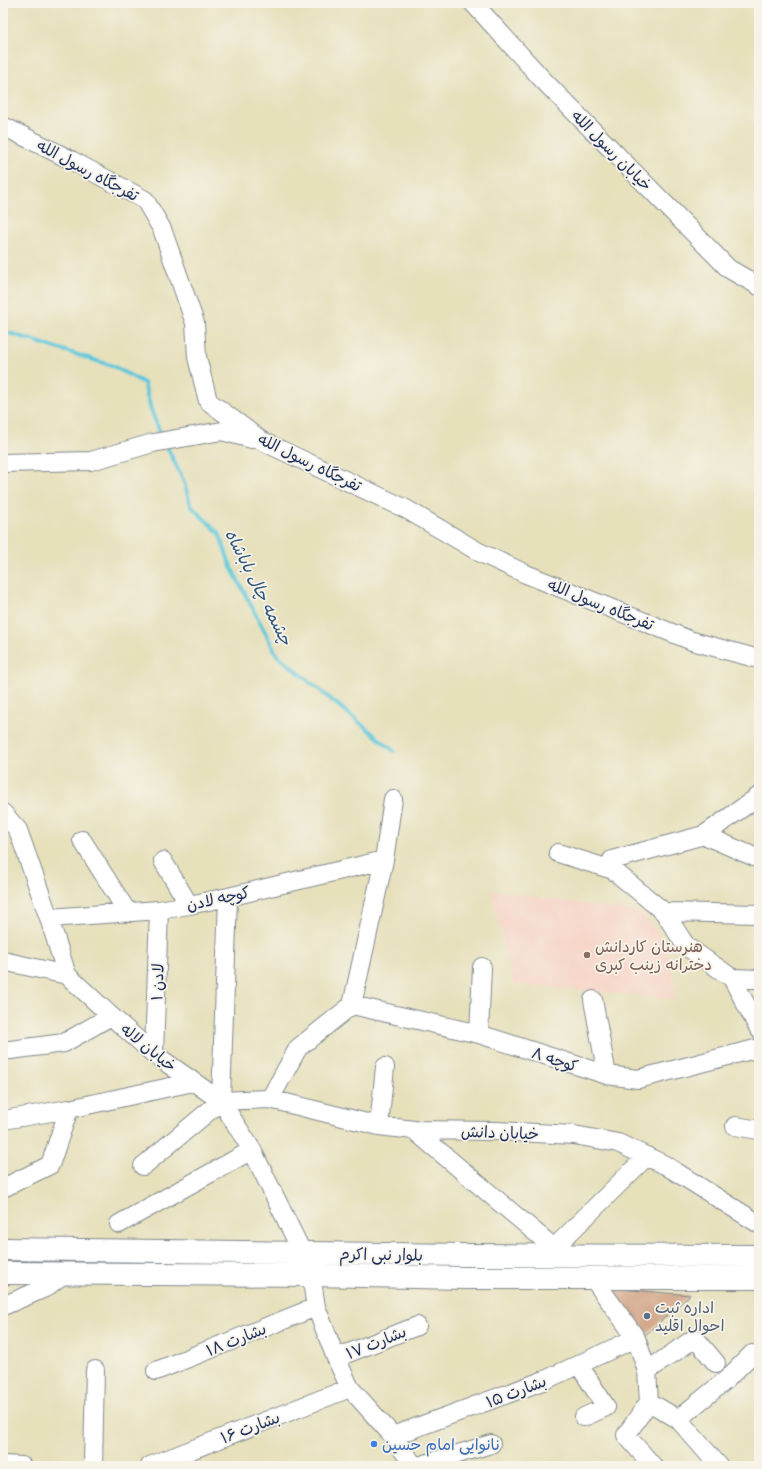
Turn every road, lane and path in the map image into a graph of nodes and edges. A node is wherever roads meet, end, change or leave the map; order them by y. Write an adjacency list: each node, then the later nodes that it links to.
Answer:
1 (474, 3): 3 (street, خیابان رسول الله)
2 (3, 126): 4 (street, تفرجگاه رسول الله)
3 (759, 286)
4 (262, 441): 5 (street); 6 (street, تفرجگاه رسول الله)
5 (3, 463)
6 (759, 659)
7 (759, 796): 10 (street)
8 (393, 800): 14 (street)
9 (3, 813): 23 (street, خیابان لاله)
10 (704, 835): 13 (street); 16 (street)
11 (82, 840): 21 (street)
12 (558, 853): 16 (street)
13 (759, 859)
14 (384, 860): 17 (street, کوچه لادن); 30 (street)
15 (163, 861): 18 (street)
16 (613, 870): 20 (street)
17 (228, 897): 18 (street, کوچه لادن); 41 (street)
18 (189, 905): 19 (street, کوچه لادن)
19 (159, 910): 21 (street, کوچه لادن); 36 (street, لادن ۱)
20 (664, 912): 22 (street); 27 (street)
21 (128, 913): 23 (street, کوچه لادن)
22 (759, 914)
23 (49, 918): 26 (street, خیابان لاله)
24 (3, 961): 26 (street)
25 (482, 967): 33 (street)
26 (67, 975): 31 (street, خیابان لاله)
27 (732, 978): 28 (street); 32 (street)
28 (759, 979)
29 (593, 1000): 38 (street)
30 (352, 1005): 33 (street, کوچه ۸); 40 (street)
31 (111, 1016): 35 (street); 36 (street, خیابان لاله)
32 (759, 1029)
33 (479, 1034): 38 (street, کوچه ۸)
34 (759, 1048): 38 (street, کوچه ۸)
35 (3, 1051)
36 (154, 1054): 39 (street, خیابان لاله)
37 (385, 1066): 44 (street)
38 (607, 1075)
39 (193, 1082): 41 (street, خیابان لاله); 42 (street)
40 (270, 1099): 41 (street, خیابان دانش); 44 (street, خیابان دانش)
41 (221, 1101): 48 (street, خیابان لاله); 50 (street)
42 (69, 1108): 43 (street); 51 (street)
43 (3, 1120)
44 (379, 1126): 46 (street, خیابان دانش)
45 (736, 1126): 47 (street)
46 (414, 1130): 49 (street, خیابان دانش); 56 (street)
47 (759, 1130)
48 (252, 1150): 52 (street); 55 (street, خیابان لاله)
49 (647, 1156): 53 (street, خیابان دانش); 56 (street)
50 (143, 1166)
51 (3, 1188)
52 (119, 1224)
53 (759, 1224)
54 (3, 1249): 55 (main road, بلوار نبی اکرم)
55 (302, 1252): 57 (main road, بلوار نبی اکرم)
56 (556, 1252): 57 (main road, بلوار نبی اکرم); 58 (main road, بلوار نبی اکرم)
57 (465, 1255): 63 (main road)
58 (759, 1256)
59 (3, 1273): 60 (main road, بلوار نبی اکرم)
60 (64, 1274): 61 (main road, بلوار نبی اکرم); 65 (street)
61 (311, 1275): 63 (main road, بلوار نبی اکرم); 66 (street)
62 (592, 1277): 63 (main road, بلوار نبی اکرم); 64 (main road, بلوار نبی اکرم); 68 (street)
63 (466, 1278)
64 (759, 1278)
65 (3, 1306)
66 (316, 1307): 69 (street); 74 (street, بشارت ۱۸)
67 (417, 1326): 69 (street, بشارت ۱۷)
68 (636, 1338): 72 (street, بشارت ۱۵); 75 (street)
69 (336, 1358): 76 (street)
70 (759, 1359): 79 (street)
71 (716, 1363): 75 (street)
72 (579, 1365): 78 (street); 80 (street, بشارت ۱۵)
73 (95, 1370): 84 (street)
74 (156, 1371)
75 (647, 1371): 77 (street)
76 (350, 1388): 80 (street); 85 (street, بشارت ۱۶)
77 (649, 1402): 79 (street); 88 (street)
78 (584, 1417)
79 (678, 1419): 89 (street)
80 (393, 1436): 86 (street)
81 (491, 1444): 87 (street)
82 (3, 1465): 83 (street)
83 (22, 1466)
84 (93, 1466)
85 (150, 1466)
86 (414, 1466)
87 (418, 1466)
88 (653, 1466)
89 (719, 1466)

